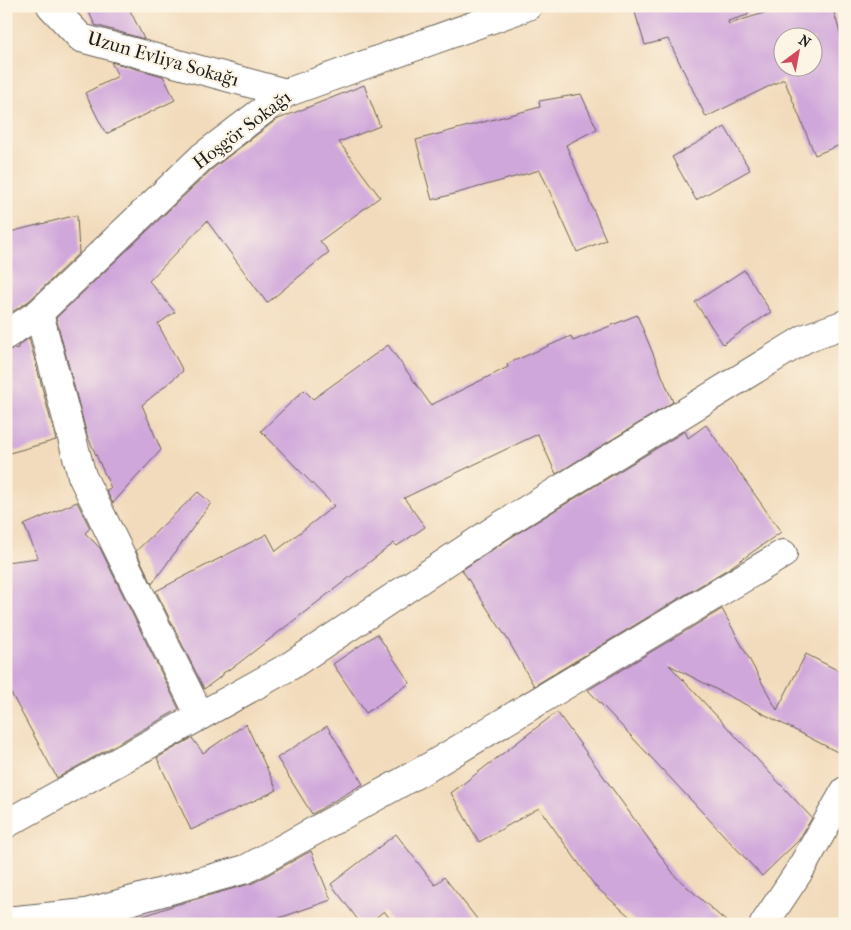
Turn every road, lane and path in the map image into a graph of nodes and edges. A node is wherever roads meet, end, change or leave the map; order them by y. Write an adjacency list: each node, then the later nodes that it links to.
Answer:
1 (51, 6): 3 (street, Uzun Evliya Sokağı)
2 (528, 6): 3 (street, Hoşgör Sokağı)
3 (286, 93): 4 (street, Hoşgör Sokağı)
4 (39, 313): 6 (street, Hoşgör Sokağı); 8 (street)
5 (845, 324): 8 (street)
6 (6, 335)
7 (783, 554): 11 (street)
8 (200, 716): 10 (street)
9 (845, 791): 12 (street)
10 (6, 824)
11 (6, 921)
12 (764, 924)

